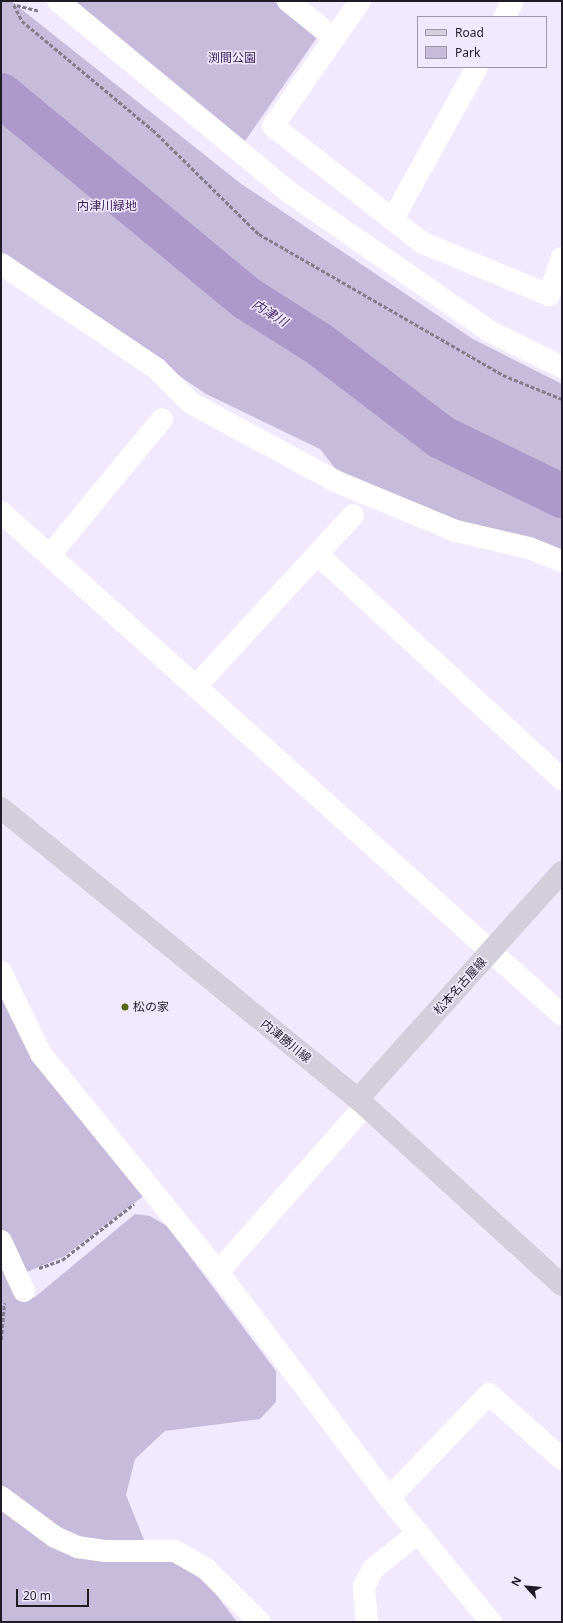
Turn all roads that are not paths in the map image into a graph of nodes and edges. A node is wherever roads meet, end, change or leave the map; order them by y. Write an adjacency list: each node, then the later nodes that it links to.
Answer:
1 (288, 1): 6 (street)
2 (360, 1): 6 (street)
3 (513, 1): 5 (street)
4 (51, 7): 11 (street)
5 (505, 16)
6 (334, 38): 8 (street)
7 (476, 68): 8 (street)
8 (394, 217): 9 (street)
9 (562, 258)
10 (1, 264): 17 (street)
11 (562, 367)
12 (162, 419): 16 (street)
13 (1, 512): 16 (street)
14 (353, 514): 15 (street)
15 (317, 554): 18 (street); 19 (street)
16 (50, 556): 18 (street)
17 (562, 561)
18 (196, 686): 22 (street)
19 (562, 779)
20 (1, 808): 25 (main road, 内津勝川線)
21 (562, 872): 22 (main road, 松本名古屋線)
22 (491, 951): 24 (street); 25 (main road, 松本名古屋線)
23 (1, 972): 27 (street)
24 (562, 1015)
25 (361, 1103): 27 (street); 29 (main road, 内津勝川線)
26 (1, 1241): 28 (street)
27 (218, 1272): 32 (street)
28 (21, 1284)
29 (562, 1285)
30 (562, 1459): 32 (street)
31 (1, 1497): 34 (street)
32 (389, 1498): 33 (street)
33 (418, 1533): 35 (street); 36 (street)
34 (260, 1622)
35 (368, 1622)
36 (491, 1622)

